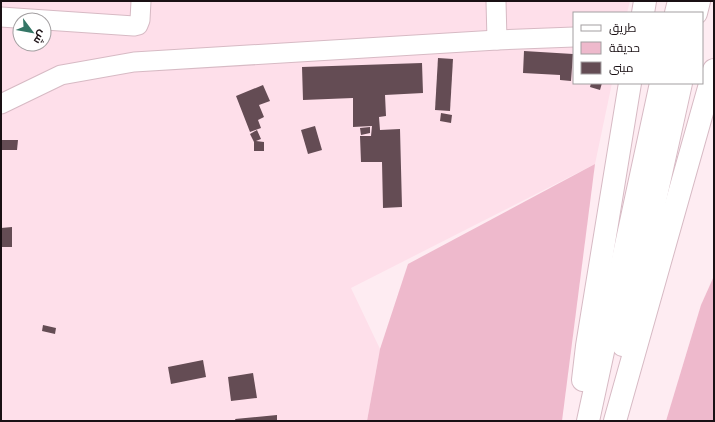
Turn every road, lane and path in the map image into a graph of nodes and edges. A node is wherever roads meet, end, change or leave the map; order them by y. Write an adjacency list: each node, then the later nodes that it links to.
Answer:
1 (141, 1): 9 (street)
2 (496, 1): 11 (street)
3 (645, 1): 6 (highway)
4 (679, 1): 7 (highway)
5 (699, 1): 8 (highway)
6 (643, 12)
7 (676, 12)
8 (696, 12)
9 (1, 17)
10 (573, 37): 11 (street)
11 (497, 40): 16 (street)
12 (714, 70): 20 (highway)
13 (630, 84): 17 (highway)
14 (661, 84): 18 (highway)
15 (680, 84): 19 (highway)
16 (1, 104)
17 (579, 421)
18 (588, 421)
19 (608, 421)
20 (615, 421)

